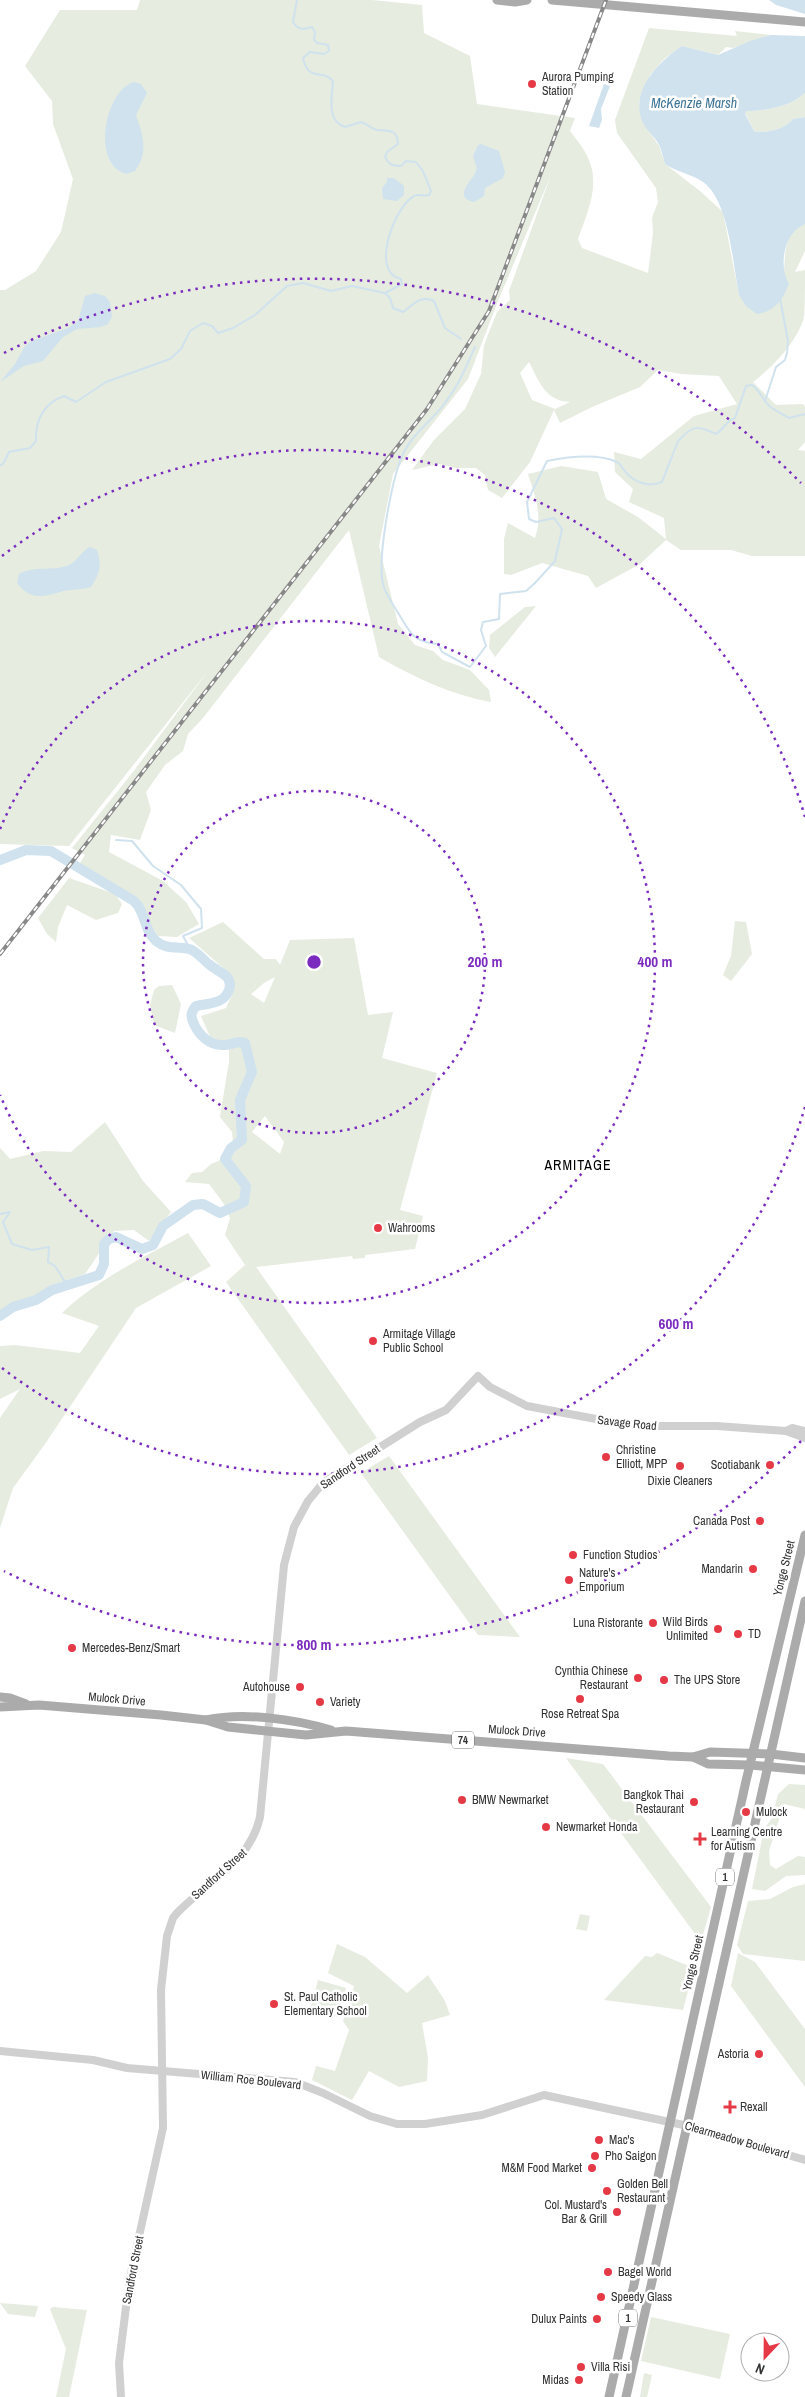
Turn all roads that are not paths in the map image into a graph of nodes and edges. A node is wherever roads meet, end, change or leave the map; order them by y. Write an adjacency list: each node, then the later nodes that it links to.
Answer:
1 (497, 0): 2 (main road)
2 (527, 0)
3 (552, 0): 4 (main road)
4 (805, 22)
5 (478, 1376): 6 (street, Savage Road); 15 (street, Sandford Street)
6 (786, 1431): 7 (street, Savage Road); 8 (street, Savage Road)
7 (805, 1431)
8 (805, 1438)
9 (805, 1535): 18 (main road, Yonge Street / 1)
10 (805, 1601): 19 (main road, 1)
11 (0, 1697): 12 (main road, Mulock Drive / 74)
12 (26, 1704): 13 (main road, Mulock Drive / 74); 14 (main road, Mulock Drive / 74)
13 (0, 1707)
14 (206, 1720): 15 (main road, Mulock Drive / 74); 16 (main road, Mulock Drive / 74)
15 (268, 1720): 16 (street, Sandford Street); 17 (main road, Mulock Drive / 74)
16 (267, 1731): 17 (main road, Mulock Drive / 74); 26 (street, Sandford Street)
17 (338, 1731): 20 (main road, Mulock Drive / 74)
18 (753, 1754): 19 (main road, Mulock Drive / 74); 20 (main road, Mulock Drive / 74); 22 (main road, Yonge Street / 1)
19 (771, 1754): 21 (main road, Mulock Drive / 74); 23 (main road, 1)
20 (694, 1757): 22 (main road, Mulock Drive / 74)
21 (805, 1758)
22 (750, 1765): 23 (main road, Mulock Drive / 74); 27 (main road, Yonge Street / 1)
23 (768, 1767): 24 (main road, Mulock Drive / 74); 28 (main road, 1)
24 (805, 1770)
25 (0, 2051): 26 (street, William Roe Boulevard)
26 (163, 2071): 27 (street, William Roe Boulevard); 30 (street, Sandford Street)
27 (669, 2122): 28 (street, Clearmeadow Boulevard); 31 (main road, Yonge Street / 1)
28 (688, 2126): 29 (street, Clearmeadow Boulevard); 32 (main road, 1)
29 (805, 2160)
30 (121, 2397)
31 (609, 2397)
32 (626, 2397)

